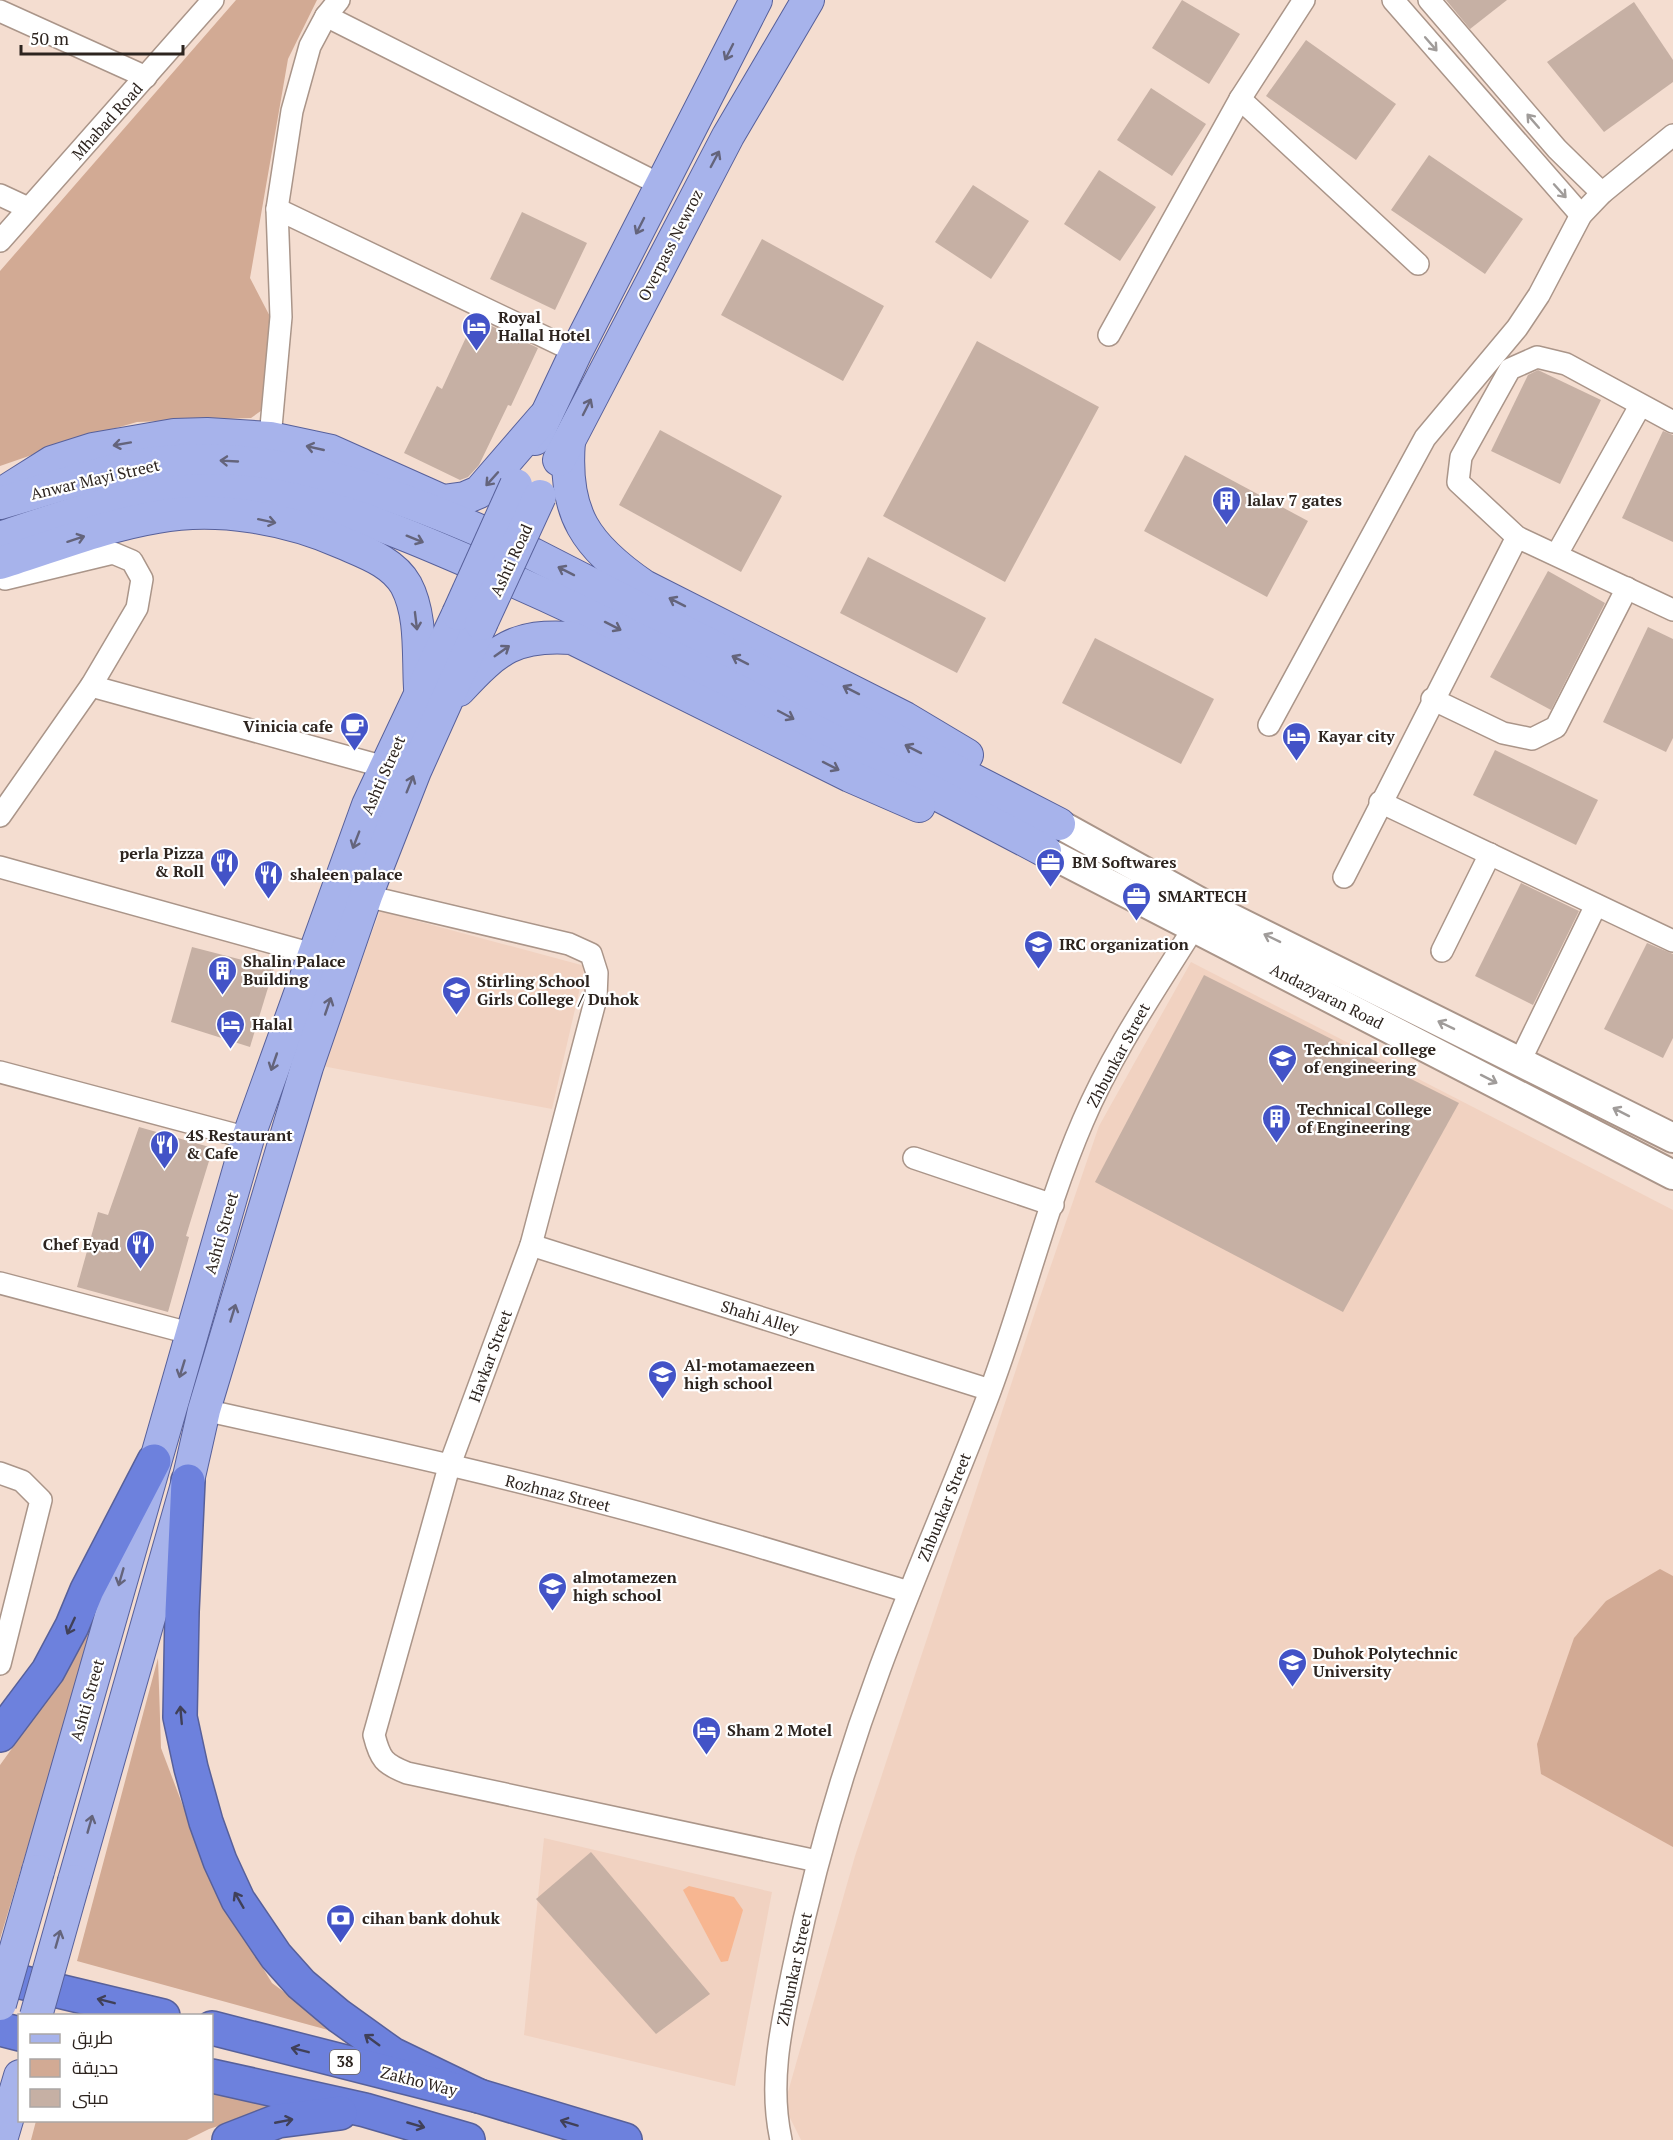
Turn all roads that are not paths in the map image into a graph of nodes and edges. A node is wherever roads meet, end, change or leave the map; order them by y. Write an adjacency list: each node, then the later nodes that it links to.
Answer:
1 (213, 0): 9 (street, Mhabad Road)
2 (754, 0): 14 (main road, one-way to 14)
3 (808, 0): 28 (main road, Overpass Newroz, one-way to 3)
4 (1304, 0): 10 (street)
5 (1393, 0): 13 (street, one-way to 13)
6 (1429, 0): 12 (street, one-way to 6)
7 (7, 8): 9 (street)
8 (332, 8): 14 (street); 18 (street)
9 (146, 77): 17 (street, Mhabad Road)
10 (1240, 99): 21 (street); 22 (street)
11 (1673, 135): 15 (street)
12 (1557, 149): 13 (street); 15 (street)
13 (1537, 166): 19 (street, one-way to 19)
14 (661, 185): 23 (main road, one-way to 23)
15 (1602, 194): 19 (street)
16 (0, 195): 17 (street)
17 (28, 208): 20 (street, Mhabad Road)
18 (277, 209): 23 (street); 27 (street)
19 (1581, 215): 43 (street)
20 (0, 241)
21 (1418, 264)
22 (1108, 335)
23 (576, 352): 25 (main road)
24 (1640, 406): 26 (street); 32 (street); 34 (street)
25 (543, 418): 27 (main road, one-way to 27); 29 (main road)
26 (1673, 422)
27 (270, 438): 30 (main road, one-way to 30)
28 (569, 441): 29 (main road, Overpass Newroz); 47 (main road, one-way to 28)
29 (528, 491): 39 (main road, Ashti Road, bridge)
30 (0, 496)
31 (0, 503): 47 (main road, Anwar Mayi Street, one-way to 31)
32 (1517, 537): 34 (street); 42 (street)
33 (0, 538): 47 (main road, Anwar Mayi Street, one-way to 47)
34 (1557, 554): 37 (street)
35 (0, 563): 41 (main road, one-way to 41)
36 (0, 575): 40 (street)
37 (1627, 588): 38 (street); 42 (street)
38 (1673, 610)
39 (469, 619): 41 (main road, Ashti Street)
40 (91, 686): 44 (street); 46 (street)
41 (432, 698): 44 (main road, Ashti Street); 47 (main road, one-way to 47); 51 (main road, Ashti Street, one-way to 41)
42 (1432, 699): 45 (street)
43 (1269, 725)
44 (385, 767): 56 (main road, Ashti Street, one-way to 56)
45 (1380, 802): 48 (street); 50 (street)
46 (0, 816)
47 (1052, 837): 53 (main road, Andazyaran Road)
48 (1490, 854): 52 (street); 55 (street)
49 (0, 867): 56 (street)
50 (1344, 877)
51 (366, 896): 64 (street, Havkar Street); 68 (main road, Ashti Street, one-way to 51)
52 (1596, 905): 54 (street); 57 (street)
53 (1201, 916): 57 (main road, Andazyaran Road, one-way to 53); 62 (main road, Andazyaran Road, one-way to 62); 63 (street, Zhbunkar Street)
54 (1673, 941)
55 (1443, 951)
56 (313, 954): 59 (main road, Ashti Street, one-way to 59)
57 (1520, 1061): 60 (main road, Andazyaran Road, one-way to 57)
58 (0, 1072): 59 (street)
59 (248, 1138): 66 (main road, Ashti Street)
60 (1673, 1138)
61 (914, 1158): 63 (street)
62 (1673, 1175)
63 (1053, 1205): 67 (street, Zhbunkar Street)
64 (531, 1245): 67 (street, Shahi Alley); 70 (street, Havkar Street)
65 (0, 1283): 66 (street)
66 (193, 1334): 69 (main road, Ashti Street, one-way to 69)
67 (990, 1390): 73 (street, Zhbunkar Street)
68 (204, 1410): 70 (street, Rozhnaz Street); 72 (main road, Ashti Street)
69 (154, 1461): 75 (highway, one-way to 75); 78 (main road, Ashti Street, one-way to 78, bridge)
70 (449, 1467): 73 (street, Rozhnaz Street); 76 (street, Havkar Street)
71 (0, 1473): 74 (street)
72 (188, 1481): 79 (main road, Ashti Street, one-way to 72, bridge); 86 (highway, one-way to 72)
73 (909, 1592): 76 (street, Zhbunkar Street)
74 (0, 1664)
75 (0, 1736)
76 (818, 1861): 92 (street, Zhbunkar Street)
77 (0, 1977): 80 (highway, one-way to 77)
78 (0, 2004)
79 (37, 2014)
80 (155, 2014)
81 (213, 2028): 86 (highway, Zakho Way / 38, one-way to 81)
82 (0, 2029): 83 (highway)
83 (18, 2034)
84 (213, 2076): 87 (highway)
85 (18, 2083): 88 (main road)
86 (479, 2096): 91 (highway, Zakho Way / 38, one-way to 86)
87 (364, 2110): 89 (highway, one-way to 87); 90 (highway, one-way to 90)
88 (2, 2140)
89 (229, 2140)
90 (468, 2140)
91 (625, 2140)
92 (781, 2140)

